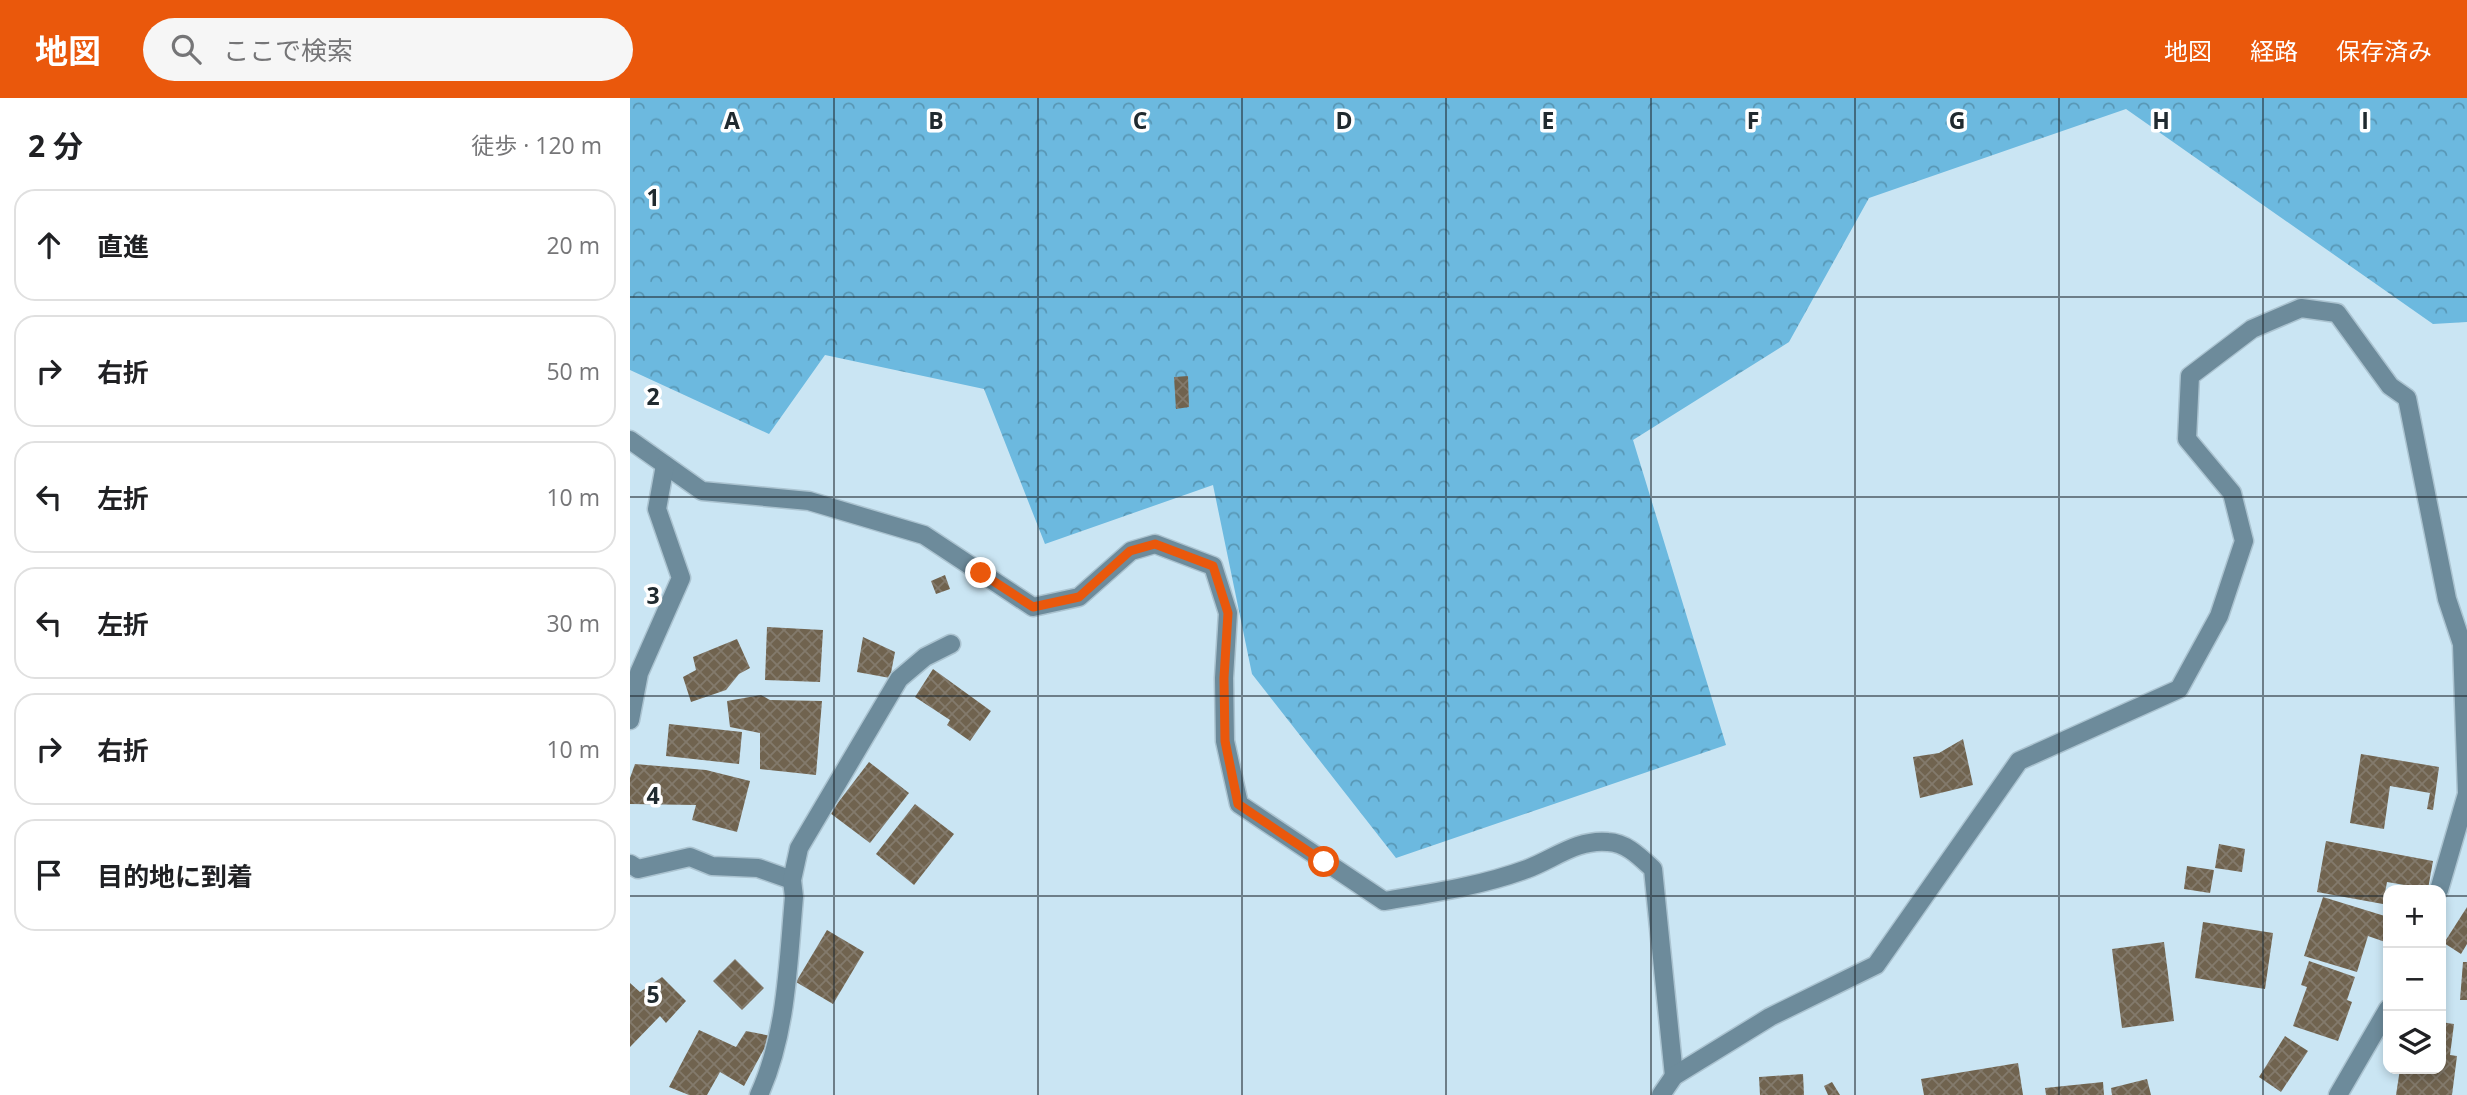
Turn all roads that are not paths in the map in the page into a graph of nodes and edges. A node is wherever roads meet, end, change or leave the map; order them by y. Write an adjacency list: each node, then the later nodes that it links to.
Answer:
1 (630, 440): 2 (street)
2 (665, 465): 4 (street); 9 (street)
3 (951, 644): 6 (street)
4 (630, 720)
5 (630, 864): 6 (street)
6 (792, 880): 10 (street)
7 (2440, 885): 9 (street)
8 (2387, 1011): 12 (street)
9 (1674, 1076): 11 (street)
10 (759, 1095)
11 (1661, 1095)
12 (2339, 1095)

